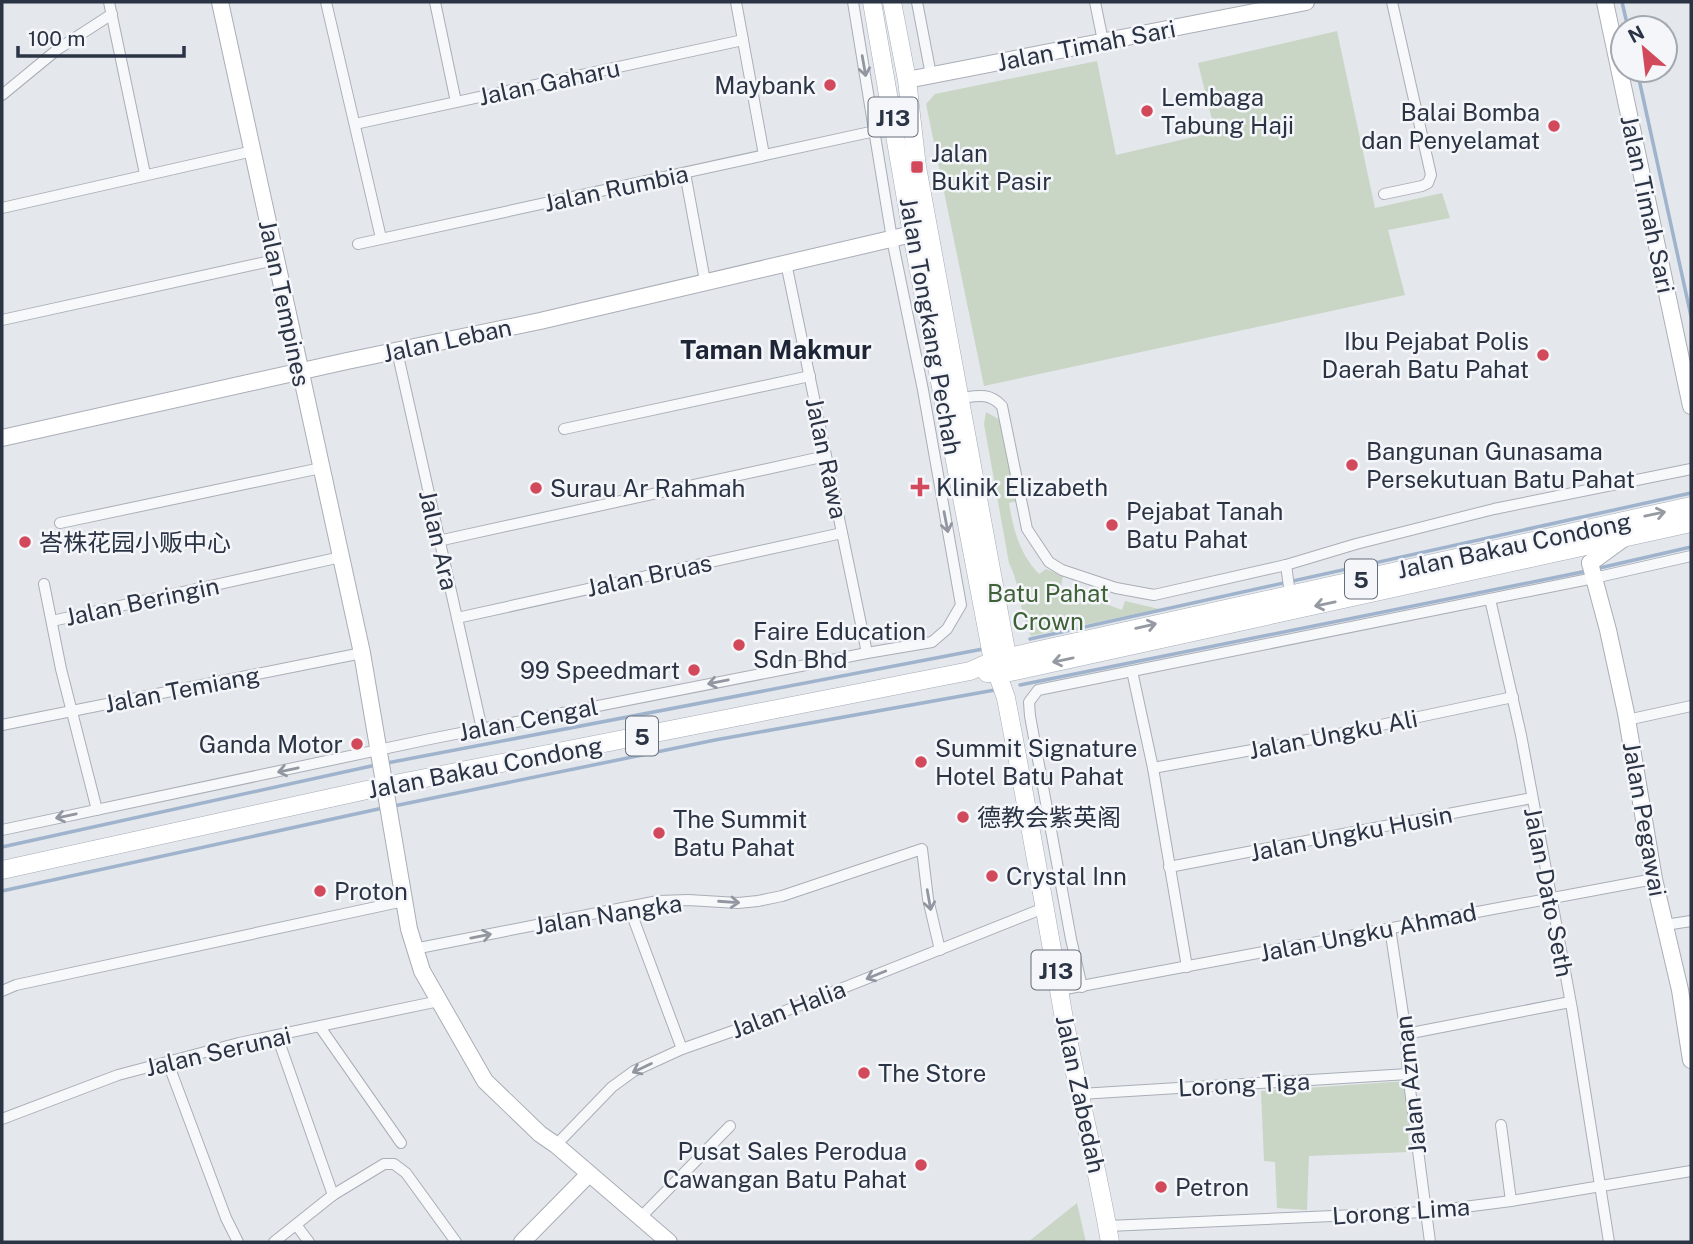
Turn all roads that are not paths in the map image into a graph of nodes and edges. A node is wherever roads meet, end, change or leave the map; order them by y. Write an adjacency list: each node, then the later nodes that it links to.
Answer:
1 (109, 2): 14 (street)
2 (220, 2): 25 (street, Jalan Tempines)
3 (326, 2): 22 (street)
4 (436, 2): 21 (street)
5 (736, 2): 16 (street)
6 (853, 2): 24 (street, Jalan Cengal, one-way to 24)
7 (872, 2): 15 (main road, Jalan Tongkang Pechah / J13)
8 (892, 2): 19 (main road, Jalan Tongkang Pechah / J13)
9 (917, 2): 18 (street)
10 (1095, 2): 17 (street)
11 (1306, 2): 17 (street, Jalan Timah Sari)
12 (1392, 2): 30 (street)
13 (1605, 2): 44 (street, Jalan Timah Sari)
14 (112, 14): 20 (street); 29 (street)
15 (878, 33): 19 (main road); 23 (main road, Jalan Tongkang Pechah / J13)
16 (743, 40): 21 (street, Jalan Gaharu); 26 (street)
17 (1103, 41): 18 (street, Jalan Timah Sari)
18 (931, 75): 19 (street, Jalan Timah Sari)
19 (907, 80): 23 (main road); 27 (main road, Jalan Tongkang Pechah / J13)
20 (2, 95)
21 (456, 102): 22 (street, Jalan Gaharu)
22 (355, 124): 33 (street)
23 (895, 130): 32 (main road, Jalan Tongkang Pechah / J13)
24 (875, 131): 26 (street, Jalan Rumbia); 34 (street, Jalan Cengal)
25 (253, 151): 29 (street); 36 (street, Jalan Tempines)
26 (764, 155): 28 (street, Jalan Rumbia)
27 (917, 161): 32 (main road); 43 (main road, Jalan Tongkang Pechah / J13)
28 (685, 173): 33 (street, Jalan Rumbia); 38 (street)
29 (145, 174): 31 (street)
30 (1384, 194)
31 (2, 208)
32 (912, 234): 34 (street, Jalan Leban); 69 (main road, Jalan Tongkang Pechah / J13)
33 (381, 238): 35 (street, Jalan Rumbia)
34 (892, 239): 37 (street, Jalan Leban); 68 (street, Jalan Cengal, one-way to 68)
35 (358, 244)
36 (275, 260): 39 (street); 41 (street, Jalan Tempines)
37 (786, 264): 38 (street, Jalan Leban); 42 (street, Jalan Rawa)
38 (705, 281): 40 (street, Jalan Leban)
39 (2, 320)
40 (397, 351): 41 (street, Jalan Leban); 55 (street, Jalan Ara)
41 (300, 372): 46 (street, Jalan Leban); 48 (street, Jalan Tempines)
42 (810, 376): 45 (street); 47 (street, Jalan Rawa)
43 (960, 398): 57 (main road, Jalan Tongkang Pechah / J13); 61 (street)
44 (1691, 406)
45 (564, 429)
46 (2, 438)
47 (826, 456): 53 (street, Jalan Rawa); 55 (street)
48 (321, 468): 51 (street); 59 (street, Jalan Tempines)
49 (1691, 469): 61 (street)
50 (1691, 506): 61 (main road, Jalan Bakau Condong / 5, one-way to 50)
51 (60, 523)
52 (1691, 523): 54 (main road, Jalan Bakau Condong / 5)
53 (842, 533): 64 (street, Jalan Bruas); 68 (street, Jalan Rawa)
54 (1625, 538): 56 (main road, Jalan Bakau Condong / 5); 60 (street)
55 (438, 541): 64 (street, Jalan Ara)
56 (1559, 553): 60 (street); 69 (main road, Jalan Bakau Condong / 5, one-way to 69)
57 (988, 555): 66 (main road); 69 (main road, Jalan Tongkang Pechah / J13)
58 (1691, 556): 60 (street)
59 (341, 558): 65 (street, Jalan Beringin); 67 (street, Jalan Tempines)
60 (1592, 571): 63 (street); 75 (street, Jalan Pegawai)
61 (1288, 580): 66 (main road, Jalan Bakau Condong / 5, one-way to 61)
62 (44, 583): 65 (street)
63 (1490, 598): 70 (street); 71 (street, Jalan Dato Seth)
64 (457, 618): 77 (street, Jalan Ara)
65 (52, 621): 74 (street, Jalan Beringin)
66 (1031, 652): 69 (main road, Jalan Bakau Condong / 5)
67 (362, 653): 74 (street, Jalan Temiang); 78 (street, Jalan Tempines)
68 (867, 653): 77 (street, Jalan Cengal, one-way to 77)
69 (1002, 666): 72 (main road, Jalan Tongkang Pechah / J13); 78 (main road, Jalan Bakau Condong / 5)
70 (1132, 671): 79 (street); 96 (street)
71 (1513, 697): 79 (street, Jalan Ungku Ali); 80 (street, Jalan Dato Seth)
72 (1006, 698): 89 (main road, Jalan Zabedah / J13)
73 (1691, 706): 75 (street)
74 (72, 711): 76 (street, Jalan Temiang); 81 (street, Jalan Beringin)
75 (1627, 720): 85 (street, Jalan Pegawai)
76 (2, 725)
77 (482, 729): 78 (street, Jalan Cengal)
78 (382, 767): 81 (street, Jalan Cengal, one-way to 81); 84 (main road, Jalan Bakau Condong / 5); 87 (street, Jalan Tempines)
79 (1153, 768): 83 (street)
80 (1532, 798): 83 (street, Jalan Ungku Husin); 86 (street, Jalan Dato Seth)
81 (97, 810): 82 (street, Jalan Cengal, one-way to 82)
82 (2, 830)
83 (1169, 867): 95 (street)
84 (2, 870)
85 (1654, 879): 86 (street, Jalan Ungku Ahmad); 91 (street, Jalan Pegawai)
86 (1549, 898): 92 (street, Jalan Ungku Ahmad); 100 (street, Jalan Dato Seth)
87 (404, 901): 93 (street, Jalan Tempines); 98 (street)
88 (629, 907): 93 (street, Jalan Nangka, one-way to 88); 94 (street, Jalan Nangka, one-way to 94); 105 (street)
89 (1044, 908): 94 (street, Jalan Halia); 97 (main road, Jalan Zabedah / J13)
90 (1691, 921): 91 (street)
91 (1665, 925): 101 (street, Jalan Pegawai)
92 (1390, 928): 95 (street, Jalan Ungku Ahmad); 103 (street, Jalan Azman)
93 (414, 949): 99 (street, Jalan Tempines)
94 (940, 950): 105 (street, Jalan Halia, one-way to 105)
95 (1187, 967): 96 (street, Jalan Ungku Ahmad)
96 (1082, 987): 97 (street, Jalan Ungku Ahmad)
97 (1060, 990): 109 (main road, Jalan Zabedah / J13)
98 (2, 991)
99 (439, 1001): 102 (street, Jalan Serunai); 114 (street, Jalan Tempines)
100 (1570, 1002): 103 (street); 117 (street, Jalan Dato Seth)
101 (1687, 1012): 106 (street, Jalan Pegawai)
102 (320, 1027): 104 (street, Jalan Serunai); 113 (street)
103 (1406, 1034): 108 (street, Jalan Azman)
104 (276, 1036): 107 (street, Jalan Serunai); 118 (street)
105 (681, 1049): 114 (street, Jalan Halia, one-way to 114)
106 (1691, 1060)
107 (167, 1063): 110 (street, Jalan Serunai); 124 (street)
108 (1408, 1074): 109 (street, Lorong Tiga); 120 (street, Jalan Azman)
109 (1080, 1094): 123 (main road, Jalan Zabedah / J13)
110 (2, 1119)
111 (1501, 1125): 119 (street)
112 (730, 1126): 121 (street)
113 (401, 1143)
114 (556, 1145): 116 (street, Jalan Tempines)
115 (1691, 1171): 117 (street, Lorong Lima)
116 (588, 1175): 121 (street, Jalan Tempines); 128 (street)
117 (1602, 1186): 119 (street, Lorong Lima); 131 (street, Jalan Dato Seth)
118 (332, 1195): 122 (street); 127 (street)
119 (1511, 1201): 120 (street, Lorong Lima)
120 (1425, 1212): 123 (street, Lorong Lima); 130 (street, Jalan Azman)
121 (640, 1218): 129 (street, Jalan Tempines)
122 (297, 1226): 125 (street); 126 (street)
123 (1109, 1234)
124 (238, 1242)
125 (274, 1242)
126 (309, 1242)
127 (456, 1242)
128 (522, 1242)
129 (669, 1242)
130 (1430, 1242)
131 (1609, 1242)

